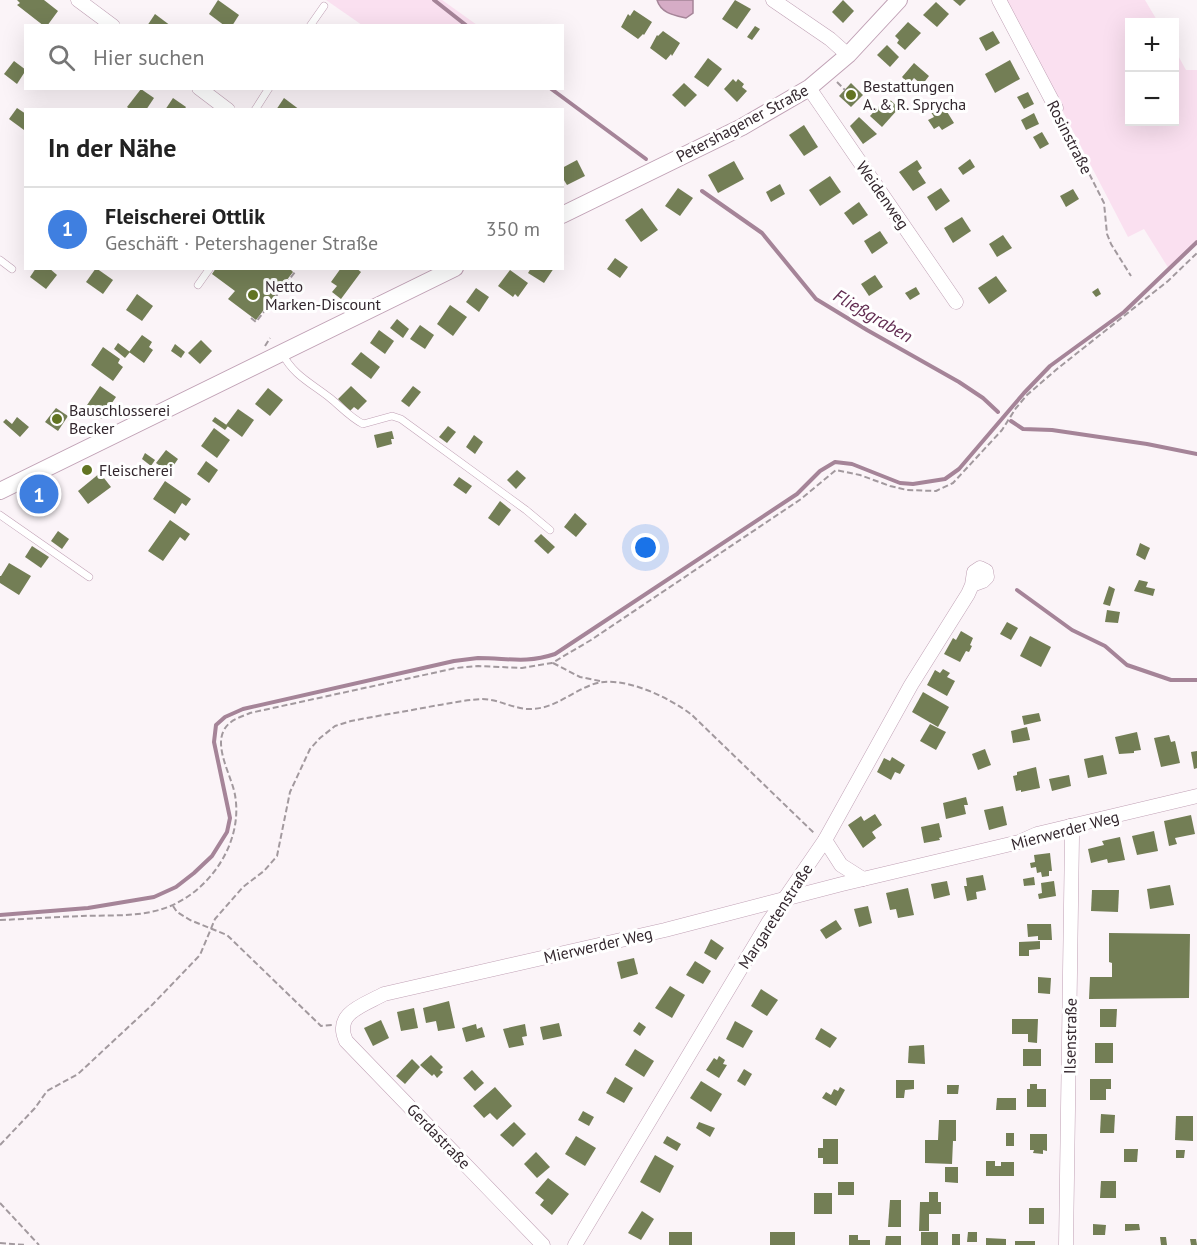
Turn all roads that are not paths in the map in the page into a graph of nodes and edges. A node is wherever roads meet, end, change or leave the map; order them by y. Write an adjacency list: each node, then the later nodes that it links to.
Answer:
1 (78, 0): 6 (street)
2 (773, 0): 8 (street)
3 (899, 0): 8 (street, Petershagener Straße)
4 (999, 0): 14 (street, Rosinstraße)
5 (324, 6): 7 (lane)
6 (110, 24)
7 (311, 24)
8 (848, 55): 9 (street, Petershagener Straße)
9 (809, 88): 15 (street, Petershagener Straße); 21 (street, Weidenweg)
10 (202, 90): 12 (street)
11 (269, 90): 13 (lane)
12 (225, 108)
13 (256, 108)
14 (1056, 108)
15 (564, 214)
16 (0, 260): 17 (lane)
17 (12, 269)
18 (209, 270): 20 (lane)
19 (446, 270): 22 (street)
20 (198, 285)
21 (956, 302)
22 (282, 353): 23 (street); 25 (lane)
23 (0, 491)
24 (0, 515): 26 (lane)
25 (550, 531)
26 (89, 577)
27 (972, 585): 30 (street, Margaretenstraße)
28 (1197, 796): 29 (street, Mierwerder Weg)
29 (1070, 826): 31 (street, Mierwerder Weg); 36 (street, Ilsenstraße)
30 (825, 840): 31 (street); 32 (street, Margaretenstraße)
31 (863, 879): 32 (street, Mierwerder Weg)
32 (785, 898): 33 (street, Mierwerder Weg); 35 (street, Margaretenstraße)
33 (341, 1025): 34 (street, Gerdastraße)
34 (543, 1245)
35 (575, 1245)
36 (1066, 1245)

